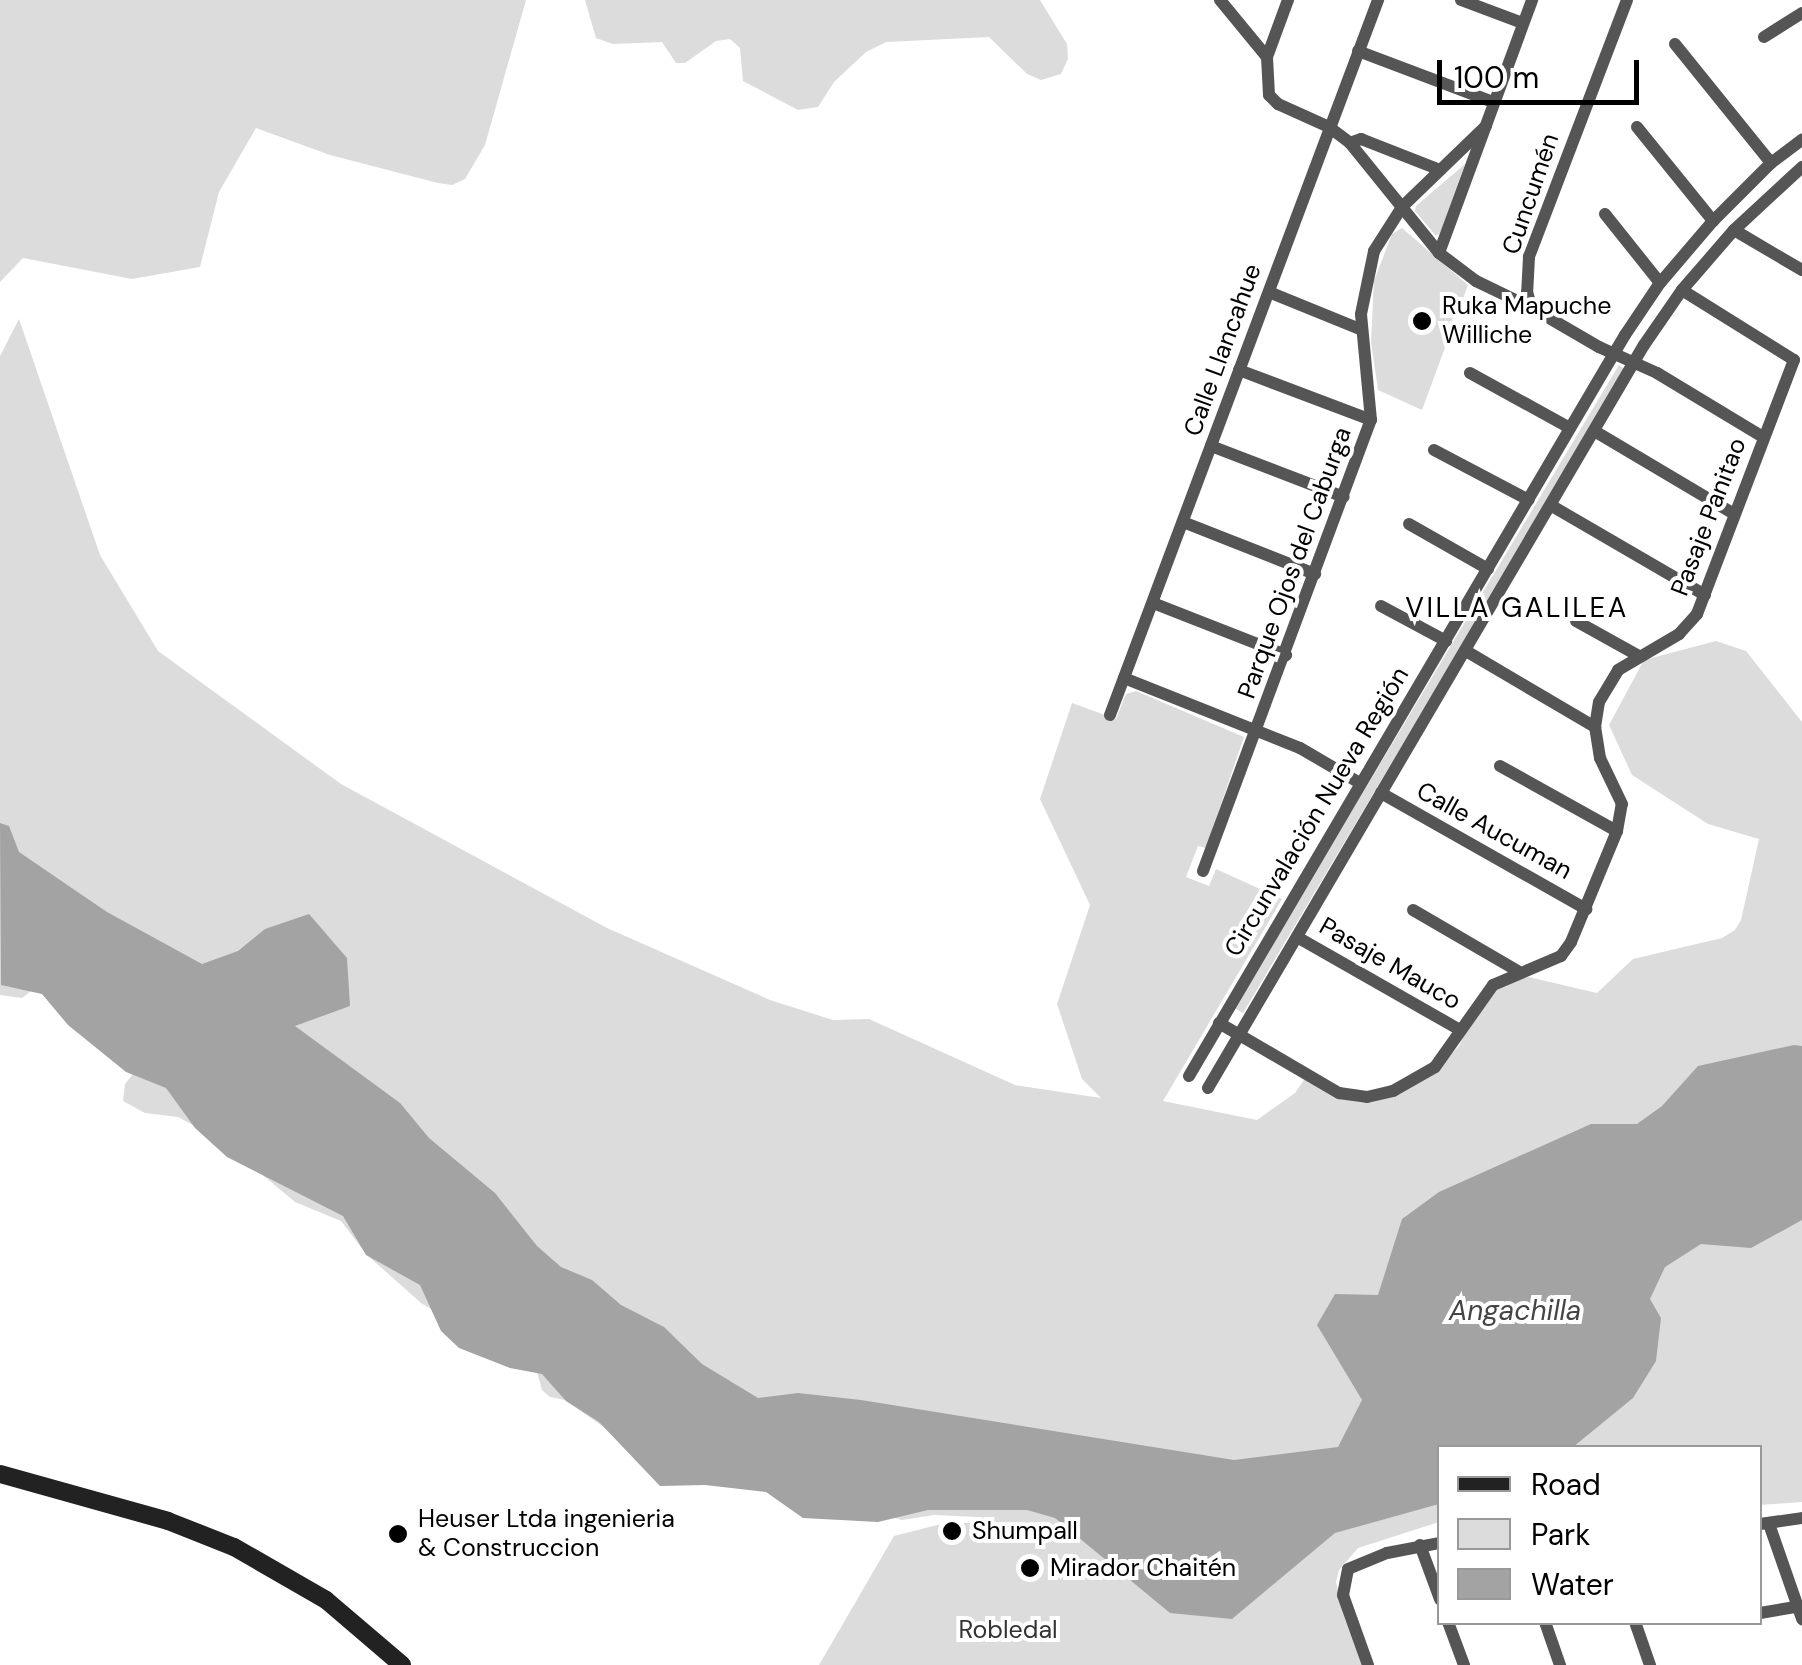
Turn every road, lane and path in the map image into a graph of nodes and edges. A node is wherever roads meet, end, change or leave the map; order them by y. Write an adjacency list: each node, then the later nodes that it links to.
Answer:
1 (1220, 0): 12 (street)
2 (1288, 0): 12 (street)
3 (1378, 0): 11 (street, Calle Llancahue)
4 (1461, 0): 8 (street)
5 (1532, 0): 8 (street)
6 (1628, 0): 31 (street, Cuncumén)
7 (1802, 13): 9 (street)
8 (1523, 23): 13 (street)
9 (1764, 36)
10 (1676, 44): 19 (street)
11 (1358, 52): 13 (street); 14 (street, Calle Llancahue)
12 (1267, 58): 14 (street)
13 (1494, 102): 15 (street)
14 (1329, 126): 18 (street); 30 (street, Calle Llancahue)
15 (1486, 126): 21 (street, Parque Ojos del Caburga); 26 (street)
16 (1637, 127): 24 (street)
17 (1802, 140): 19 (street, Circunvalación Nueva Región)
18 (1350, 143): 21 (street); 22 (street)
19 (1771, 163): 24 (street, Circunvalación Nueva Región)
20 (1802, 167): 25 (street, Circunvalación Nueva Región)
21 (1440, 170): 22 (street, Parque Ojos del Caburga)
22 (1402, 207): 26 (street); 32 (street, Parque Ojos del Caburga)
23 (1604, 214): 28 (street)
24 (1712, 222): 28 (street, Circunvalación Nueva Región)
25 (1734, 230): 27 (street); 29 (street, Circunvalación Nueva Región)
26 (1439, 253): 31 (street)
27 (1802, 270)
28 (1660, 283): 33 (street, Circunvalación Nueva Región)
29 (1682, 290): 34 (street, Circunvalación Nueva Región); 40 (street, Pasaje Panitao)
30 (1269, 292): 32 (street); 35 (street, Calle Llancahue)
31 (1532, 308): 33 (street)
32 (1362, 330): 37 (street, Parque Ojos del Caburga)
33 (1614, 354): 34 (street); 38 (street, Circunvalación Nueva Región)
34 (1634, 365): 39 (street, Circunvalación Nueva Región); 40 (street)
35 (1240, 370): 37 (street); 41 (street, Calle Llancahue)
36 (1470, 372): 38 (street)
37 (1371, 420): 43 (street, Parque Ojos del Caburga)
38 (1570, 428): 44 (street, Circunvalación Nueva Región)
39 (1596, 432): 45 (street, Circunvalación Nueva Región); 46 (street)
40 (1762, 438): 46 (street, Pasaje Panitao)
41 (1212, 446): 43 (street); 47 (street, Calle Llancahue)
42 (1434, 450): 44 (street)
43 (1344, 497): 50 (street, Parque Ojos del Caburga)
44 (1529, 500): 49 (street, Circunvalación Nueva Región)
45 (1552, 506): 51 (street); 56 (street, Circunvalación Nueva Región)
46 (1734, 514): 51 (street, Pasaje Panitao)
47 (1183, 522): 50 (street); 52 (street, Calle Llancahue)
48 (1409, 524): 49 (street)
49 (1488, 569): 55 (street, Circunvalación Nueva Región)
50 (1315, 574): 57 (street, Parque Ojos del Caburga)
51 (1705, 596): 58 (street, Pasaje Panitao)
52 (1153, 603): 57 (street); 59 (street, Calle Llancahue)
53 (1380, 606): 55 (street)
54 (1576, 621): 58 (street)
55 (1446, 641): 64 (street, Circunvalación Nueva Región)
56 (1466, 651): 61 (street); 65 (street, Circunvalación Nueva Región)
57 (1286, 655): 62 (street, Parque Ojos del Caburga)
58 (1639, 656): 61 (street, Pasaje Panitao)
59 (1124, 678): 60 (street, Calle Llancahue); 62 (street)
60 (1110, 715)
61 (1595, 726): 66 (street)
62 (1257, 732): 64 (street); 67 (street, Parque Ojos del Caburga)
63 (1500, 766): 66 (street)
64 (1360, 783): 72 (street, Circunvalación Nueva Región)
65 (1381, 792): 68 (street, Calle Aucuman); 70 (street, Circunvalación Nueva Región)
66 (1618, 831): 68 (street)
67 (1203, 871)
68 (1586, 909): 71 (street)
69 (1412, 910): 71 (street)
70 (1298, 937): 73 (street, Pasaje Mauco); 74 (street, Circunvalación Nueva Región)
71 (1518, 970): 73 (street)
72 (1219, 1022): 74 (street); 75 (street, Circunvalación Nueva Región)
73 (1460, 1030): 74 (street)
74 (1239, 1035): 76 (street, Circunvalación Nueva Región)
75 (1188, 1076)
76 (1208, 1088)
77 (0, 1474): 88 (street)
78 (1802, 1518): 79 (street)
79 (1764, 1524): 83 (street)
80 (1437, 1543): 81 (street)
81 (1420, 1545): 82 (street); 89 (street)
82 (1437, 1590)
83 (1800, 1611): 84 (street)
84 (1762, 1613)
85 (1449, 1625): 90 (street)
86 (1545, 1625): 91 (street)
87 (1635, 1625): 92 (street)
88 (402, 1665)
89 (1368, 1665)
90 (1464, 1665)
91 (1560, 1665)
92 (1650, 1665)

